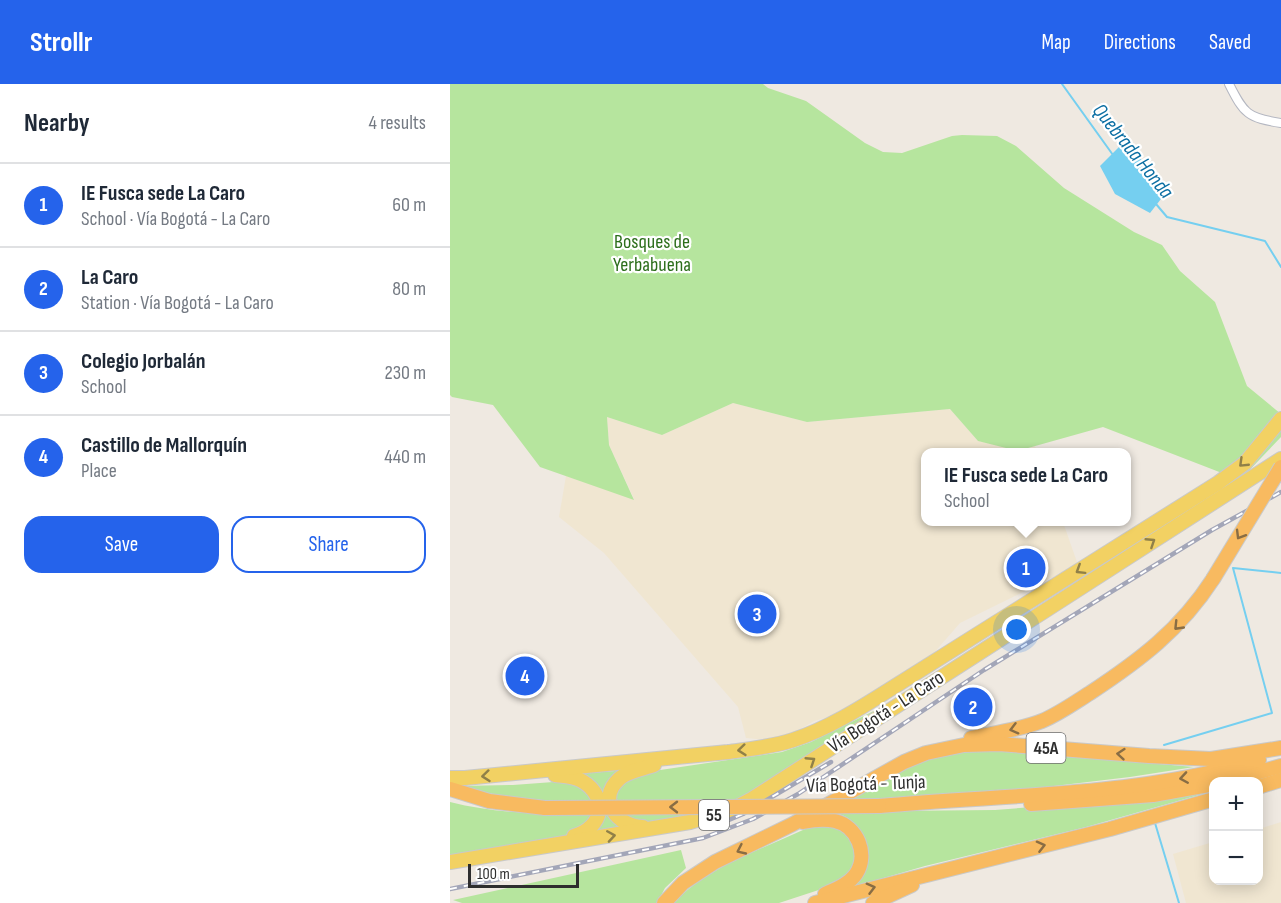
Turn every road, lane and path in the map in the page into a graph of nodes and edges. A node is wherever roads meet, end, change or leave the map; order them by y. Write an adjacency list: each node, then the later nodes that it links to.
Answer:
1 (1229, 84): 2 (street)
2 (1281, 123)
3 (1281, 419): 9 (main road, Vía Bogotá - La Caro, one-way to 9)
4 (1281, 459): 21 (main road, Vía Bogotá - La Caro / 55, one-way to 4)
5 (1281, 467): 7 (highway, one-way to 7, bridge)
6 (1281, 748): 7 (highway, 45A, one-way to 7)
7 (926, 753): 20 (highway, 45A)
8 (1281, 753): 19 (highway, Vía Bogotá - Tunja / 55, one-way to 19)
9 (672, 758): 11 (main road, Vía Bogotá - La Caro); 21 (main road)
10 (1281, 766): 12 (highway)
11 (524, 772): 13 (main road, Vía Bogotá - La Caro, one-way to 13); 22 (main road)
12 (1241, 777)
13 (450, 778)
14 (1281, 780): 16 (highway)
15 (1209, 785): 19 (highway, 55)
16 (1263, 785)
17 (450, 789): 19 (highway, Vía Bogotá - Tunja / 55, one-way to 17, bridge)
18 (1209, 800): 23 (highway, one-way to 18)
19 (879, 806)
20 (793, 824): 25 (highway, 45A, one-way to 25); 26 (highway)
21 (668, 826): 22 (main road, Vía Bogotá - La Caro / 55, one-way to 21)
22 (505, 853): 24 (main road, Vía Bogotá - La Caro / 55)
23 (984, 861): 27 (highway, one-way to 23); 28 (highway)
24 (450, 862)
25 (664, 903)
26 (807, 903)
27 (814, 903)
28 (873, 903)

